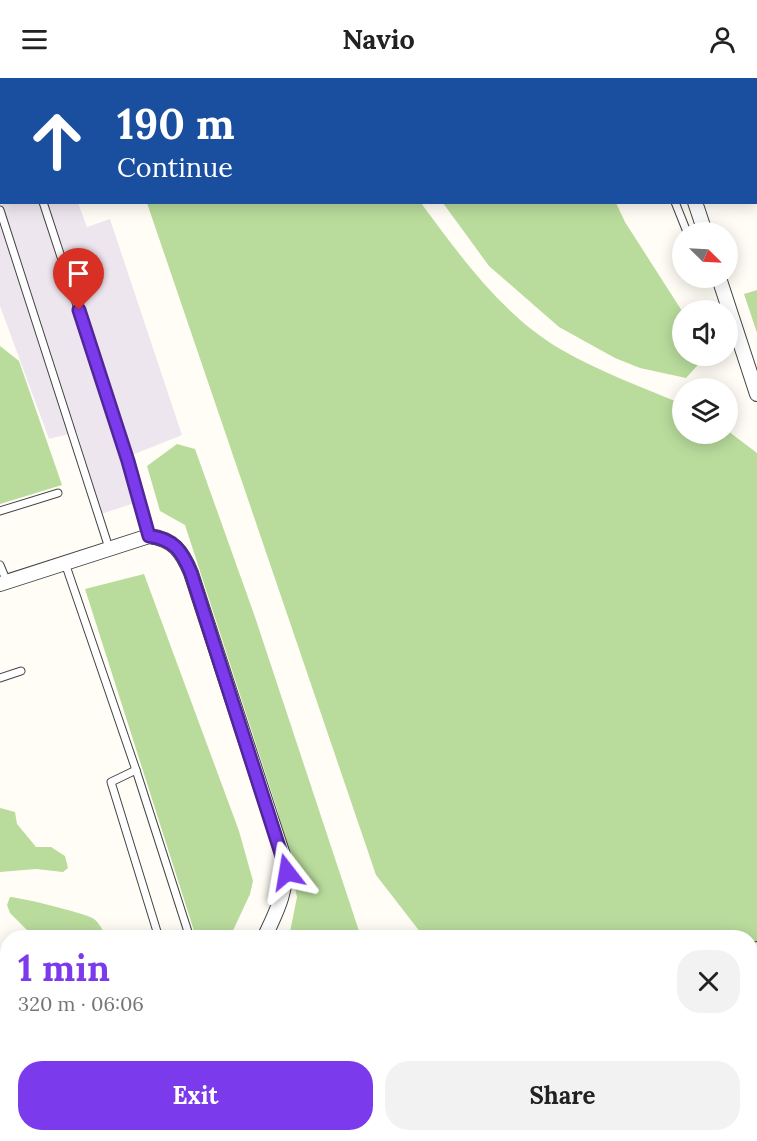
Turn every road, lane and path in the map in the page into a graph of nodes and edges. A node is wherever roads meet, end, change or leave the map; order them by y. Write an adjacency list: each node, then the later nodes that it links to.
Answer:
1 (45, 204): 11 (lane)
2 (676, 204): 5 (lane)
3 (696, 204): 6 (street)
4 (0, 210): 12 (lane)
5 (683, 222)
6 (702, 222)
7 (738, 336): 8 (street)
8 (757, 394)
9 (58, 493): 10 (lane)
10 (0, 511)
11 (154, 537): 12 (street); 21 (street)
12 (109, 548): 13 (street)
13 (65, 563): 15 (street); 18 (lane)
14 (0, 565): 15 (lane)
15 (4, 583)
16 (21, 672): 17 (lane)
17 (0, 678)
18 (136, 770): 19 (lane); 20 (lane)
19 (157, 930)
20 (187, 930)
21 (268, 930)

